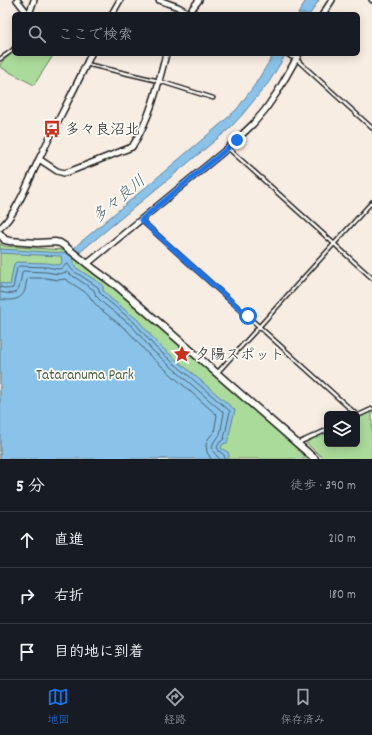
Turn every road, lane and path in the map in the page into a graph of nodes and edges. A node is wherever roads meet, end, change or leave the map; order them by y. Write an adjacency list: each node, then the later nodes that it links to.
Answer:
1 (17, 0): 7 (street)
2 (34, 0): 8 (street)
3 (120, 0): 9 (street)
4 (159, 0): 10 (street)
5 (199, 0): 11 (street)
6 (332, 0): 12 (street)
7 (27, 12)
8 (30, 12)
9 (113, 12)
10 (186, 12)
11 (190, 12)
12 (324, 12)
13 (12, 51): 17 (lane)
14 (90, 56): 18 (street)
15 (165, 56): 19 (street)
16 (292, 56): 21 (lane); 22 (street)
17 (0, 59)
18 (86, 64): 19 (lane); 23 (street)
19 (159, 81): 20 (lane); 23 (street)
20 (213, 98)
21 (372, 128)
22 (228, 148): 25 (street); 28 (lane)
23 (39, 159): 26 (street)
24 (372, 202): 28 (lane)
25 (141, 220): 29 (street); 31 (lane)
26 (0, 228)
27 (0, 234): 29 (street)
28 (334, 244): 30 (lane); 31 (lane)
29 (87, 264): 32 (street)
30 (372, 278)
31 (260, 327): 32 (lane); 34 (lane)
32 (217, 373): 37 (street)
33 (372, 409): 35 (lane)
34 (353, 411)
35 (360, 414)
36 (324, 431): 37 (lane)
37 (298, 443): 38 (street)
38 (315, 459)

